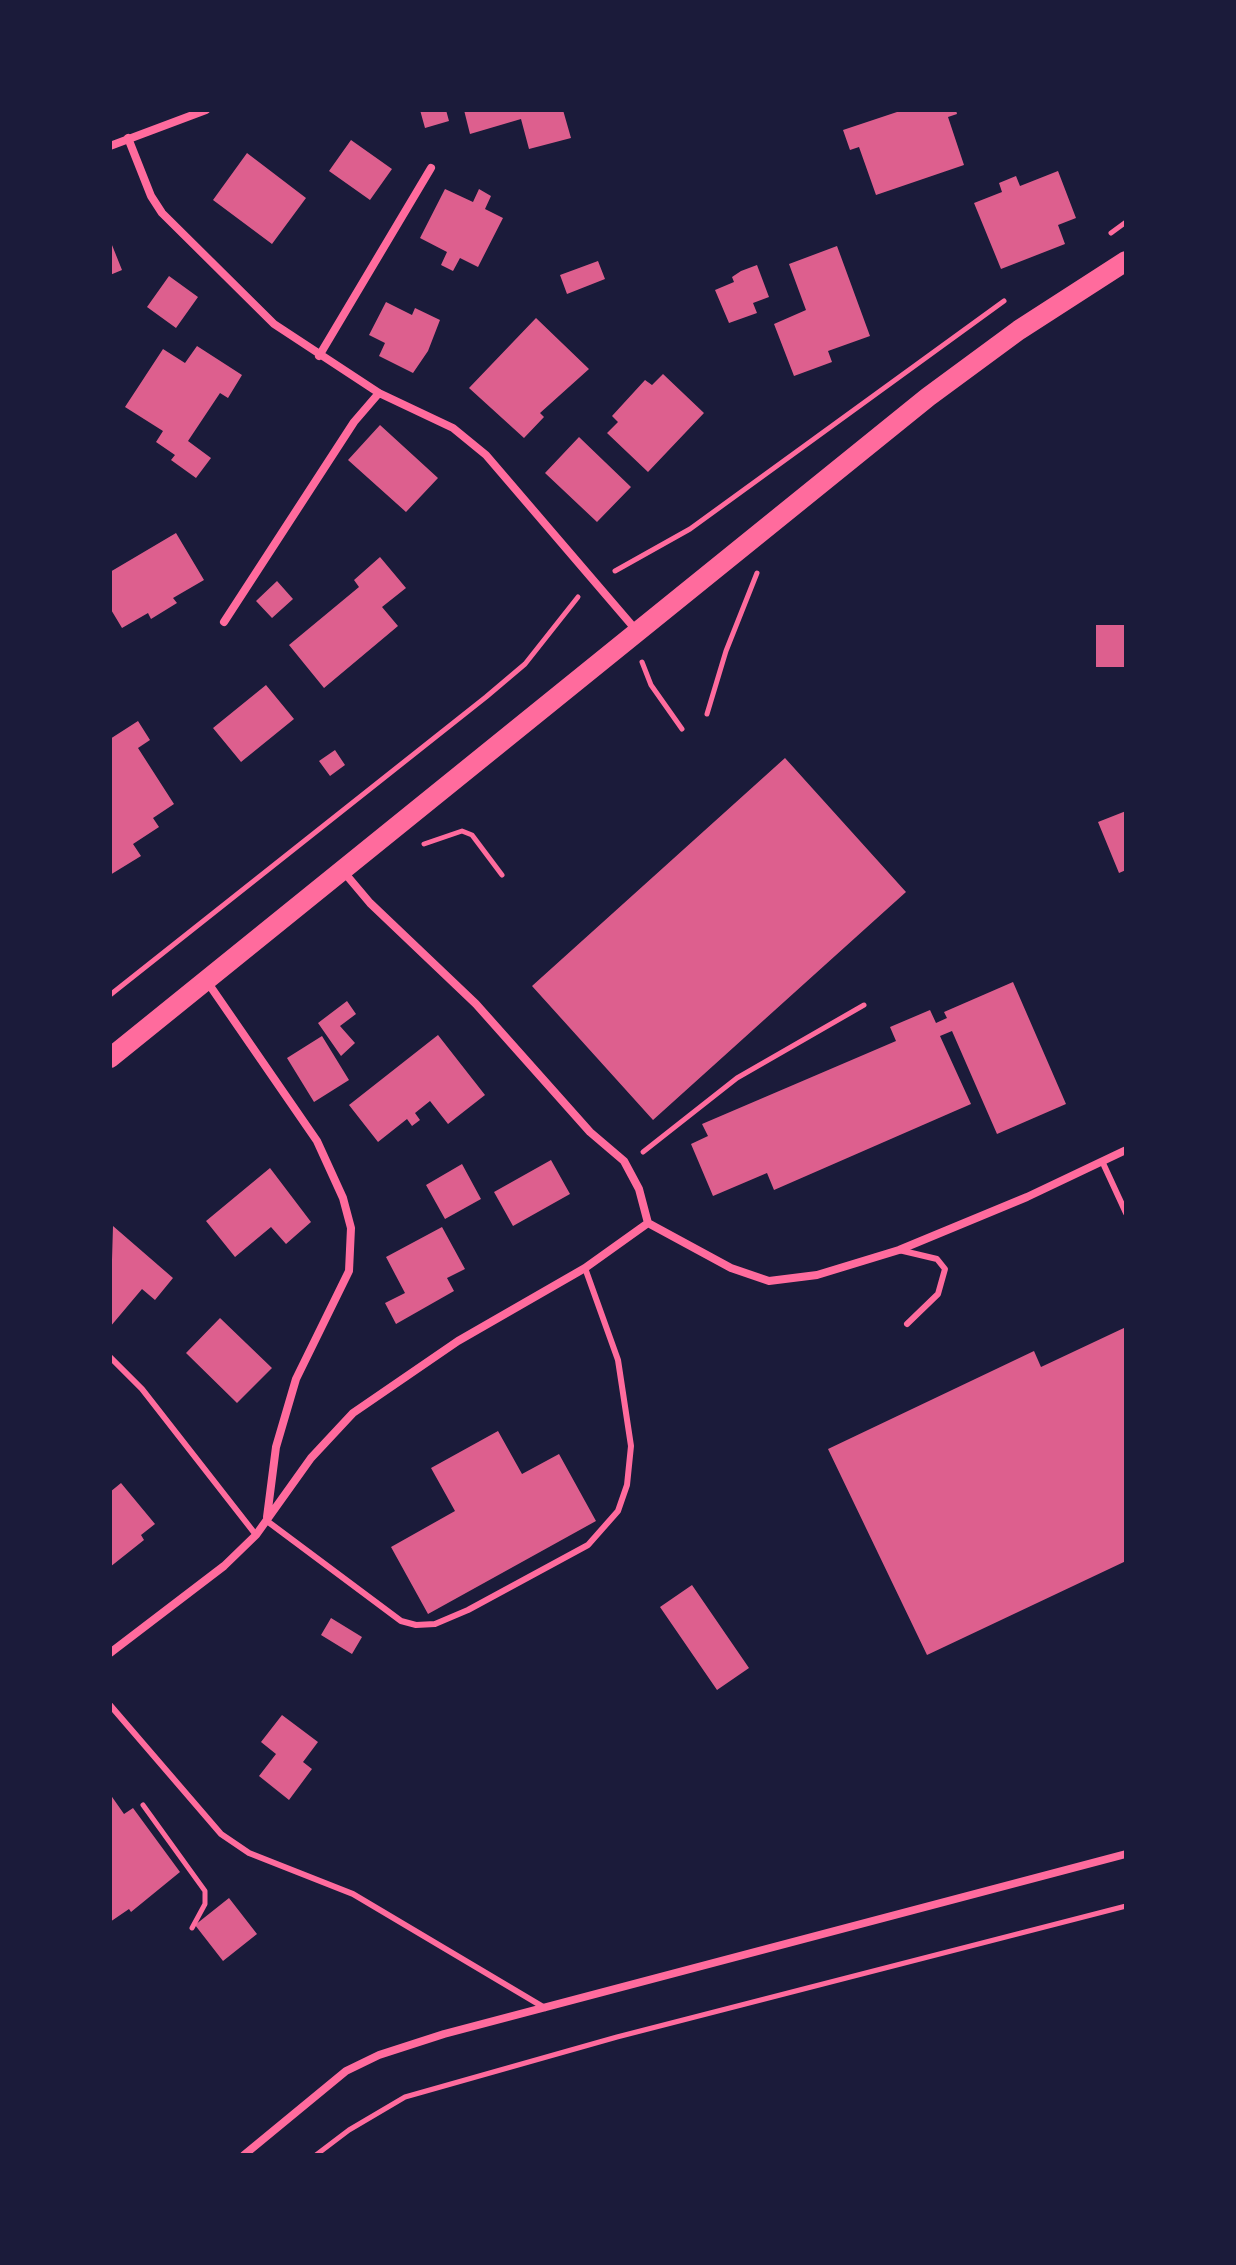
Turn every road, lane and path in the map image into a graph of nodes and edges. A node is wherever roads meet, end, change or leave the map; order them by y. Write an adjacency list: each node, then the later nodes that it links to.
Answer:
1 (206, 110): 2 (street)
2 (128, 138): 3 (street); 7 (street)
3 (110, 146)
4 (431, 168): 7 (street)
5 (1126, 261): 9 (main road)
6 (993, 309): 10 (path)
7 (319, 356): 8 (street)
8 (379, 393): 10 (street); 11 (street)
9 (750, 539): 12 (main road); 13 (path)
10 (597, 581): 12 (street); 17 (path)
11 (224, 622)
12 (636, 630): 14 (path); 15 (main road)
13 (707, 714)
14 (682, 729)
15 (343, 870): 16 (main road); 22 (street)
16 (206, 979): 19 (main road); 29 (street)
17 (110, 995)
18 (864, 1005): 22 (path)
19 (110, 1058)
20 (1124, 1153): 21 (street)
21 (1102, 1161): 23 (lane); 25 (street)
22 (626, 1166): 24 (street)
23 (1126, 1213)
24 (648, 1223): 25 (street); 26 (street)
25 (899, 1250): 27 (lane)
26 (585, 1268): 29 (street); 29 (lane)
27 (907, 1324)
28 (110, 1357): 30 (lane)
29 (267, 1521): 30 (street)
30 (256, 1535): 31 (street)
31 (110, 1653)
32 (110, 1705): 37 (lane)
33 (143, 1805): 36 (path)
34 (1126, 1854): 37 (street)
35 (1126, 1906): 39 (path)
36 (192, 1928)
37 (545, 2008): 38 (street)
38 (244, 2155)
39 (316, 2155)

